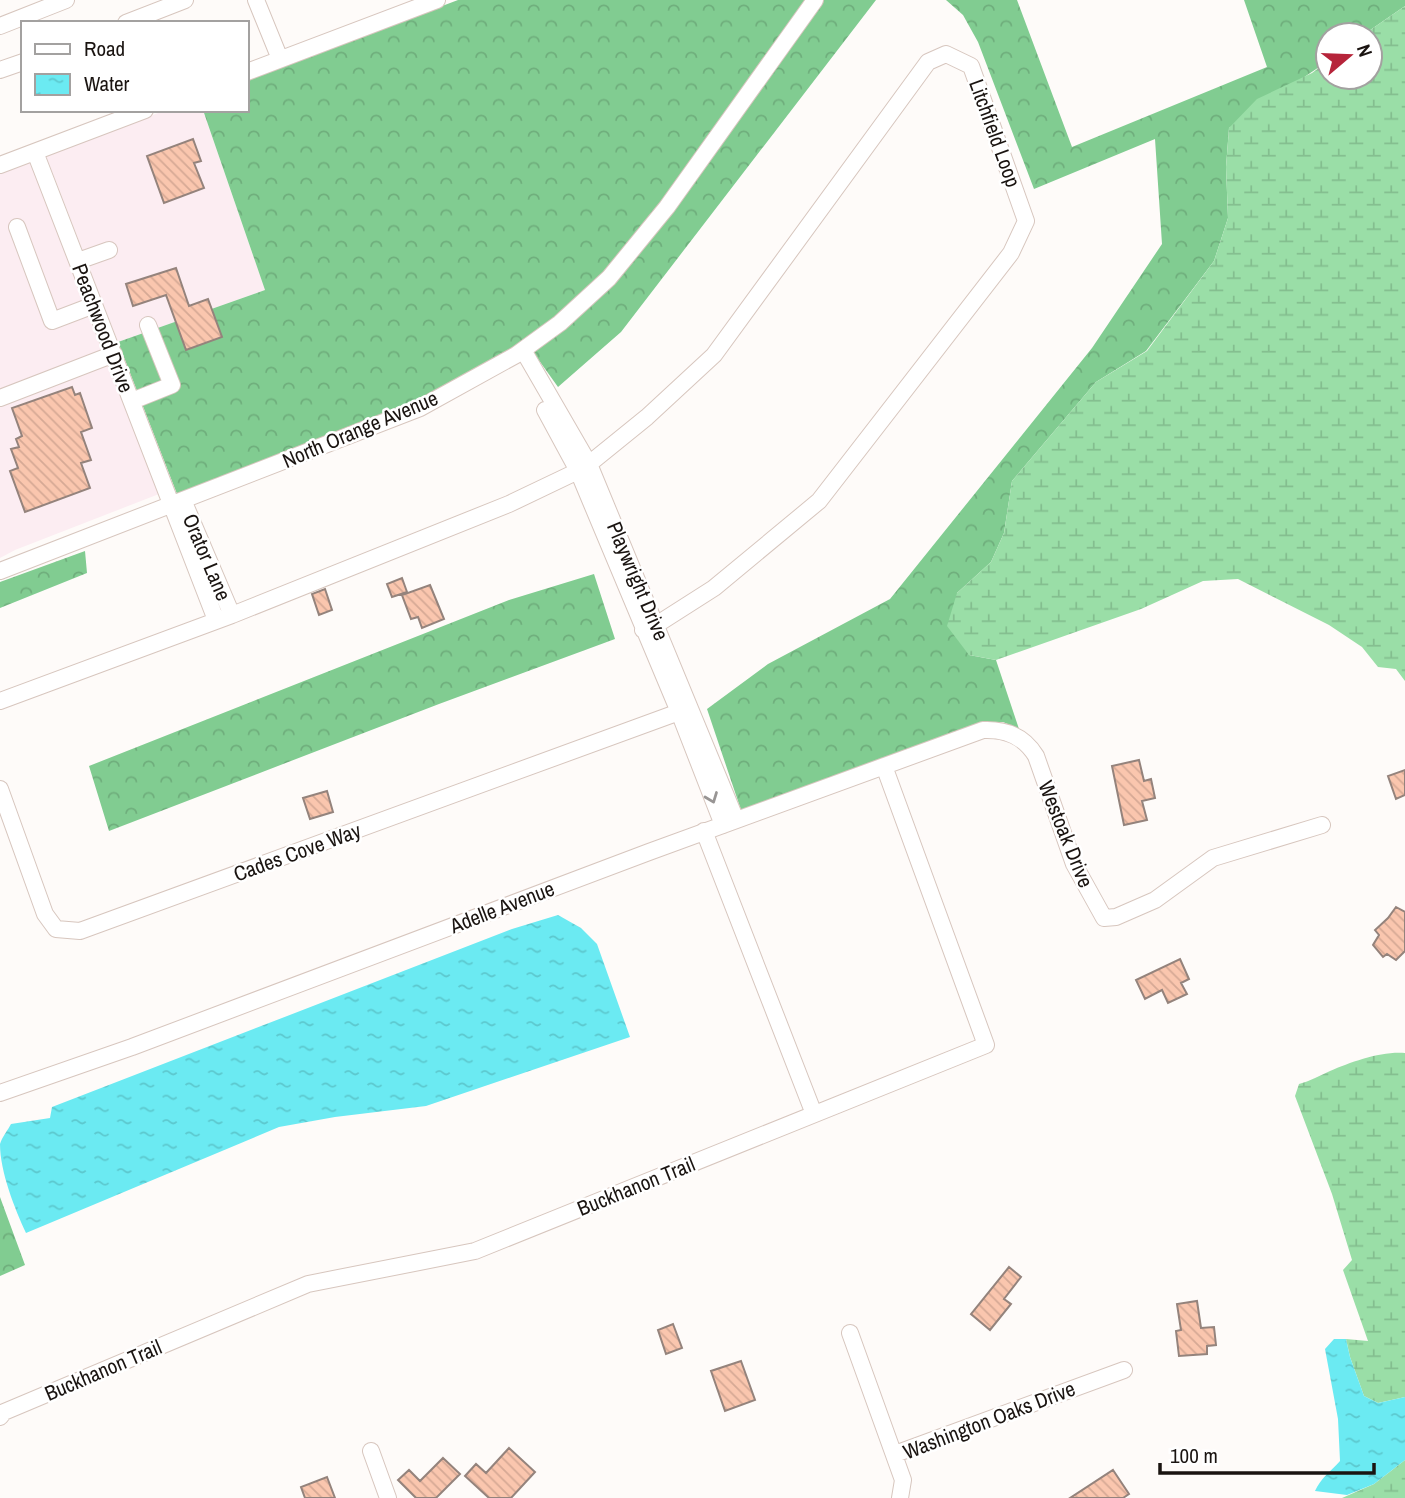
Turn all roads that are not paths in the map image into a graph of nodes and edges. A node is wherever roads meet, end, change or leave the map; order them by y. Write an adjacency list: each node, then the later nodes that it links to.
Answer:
1 (66, 0): 8 (street)
2 (256, 0): 9 (street)
3 (437, 0): 9 (street)
4 (815, 0): 21 (street, North Orange Avenue)
5 (174, 2): 6 (street); 7 (street)
6 (131, 21)
7 (176, 21)
8 (0, 26)
9 (280, 59): 12 (street)
10 (21, 63): 11 (street)
11 (0, 70)
12 (248, 72)
13 (140, 112): 14 (street)
14 (35, 152): 15 (street); 18 (street, Peachwood Drive)
15 (1, 160)
16 (17, 227): 19 (street)
17 (109, 250): 18 (street)
18 (78, 261): 19 (street, Peachwood Drive)
19 (94, 305): 22 (street, Peachwood Drive)
20 (148, 325): 24 (street)
21 (519, 353): 25 (street, Playwright Drive); 26 (street, North Orange Avenue)
22 (114, 354): 23 (street); 24 (street, Peachwood Drive)
23 (0, 398)
24 (132, 401): 26 (street, Peachwood Drive)
25 (584, 467): 28 (street); 29 (street, Playwright Drive); 29 (street, Litchfield Loop)
26 (177, 502): 27 (street, North Orange Avenue); 28 (street, Orator Lane)
27 (0, 571)
28 (224, 617): 30 (street)
29 (650, 628): 31 (street, Playwright Drive); 35 (street, Playwright Drive)
30 (0, 701)
31 (679, 712): 34 (street, Cades Cove Way); 35 (street, Playwright Drive, one-way to 35)
32 (1006, 732): 33 (street, Adelle Avenue); 36 (street, Westoak Drive)
33 (884, 766): 35 (street, Adelle Avenue); 39 (street, Buckhanon Trail)
34 (0, 789)
35 (729, 822): 37 (street, Adelle Avenue)
36 (1322, 825)
37 (704, 831): 38 (street, Adelle Avenue); 39 (street)
38 (0, 1093)
39 (814, 1114): 42 (street, Buckhanon Trail)
40 (850, 1333): 44 (street)
41 (1124, 1370): 44 (street, Washington Oaks Drive)
42 (1, 1413)
43 (371, 1451): 45 (street)
44 (895, 1454): 46 (street, Washington Oaks Drive)
45 (388, 1498)
46 (900, 1498)

